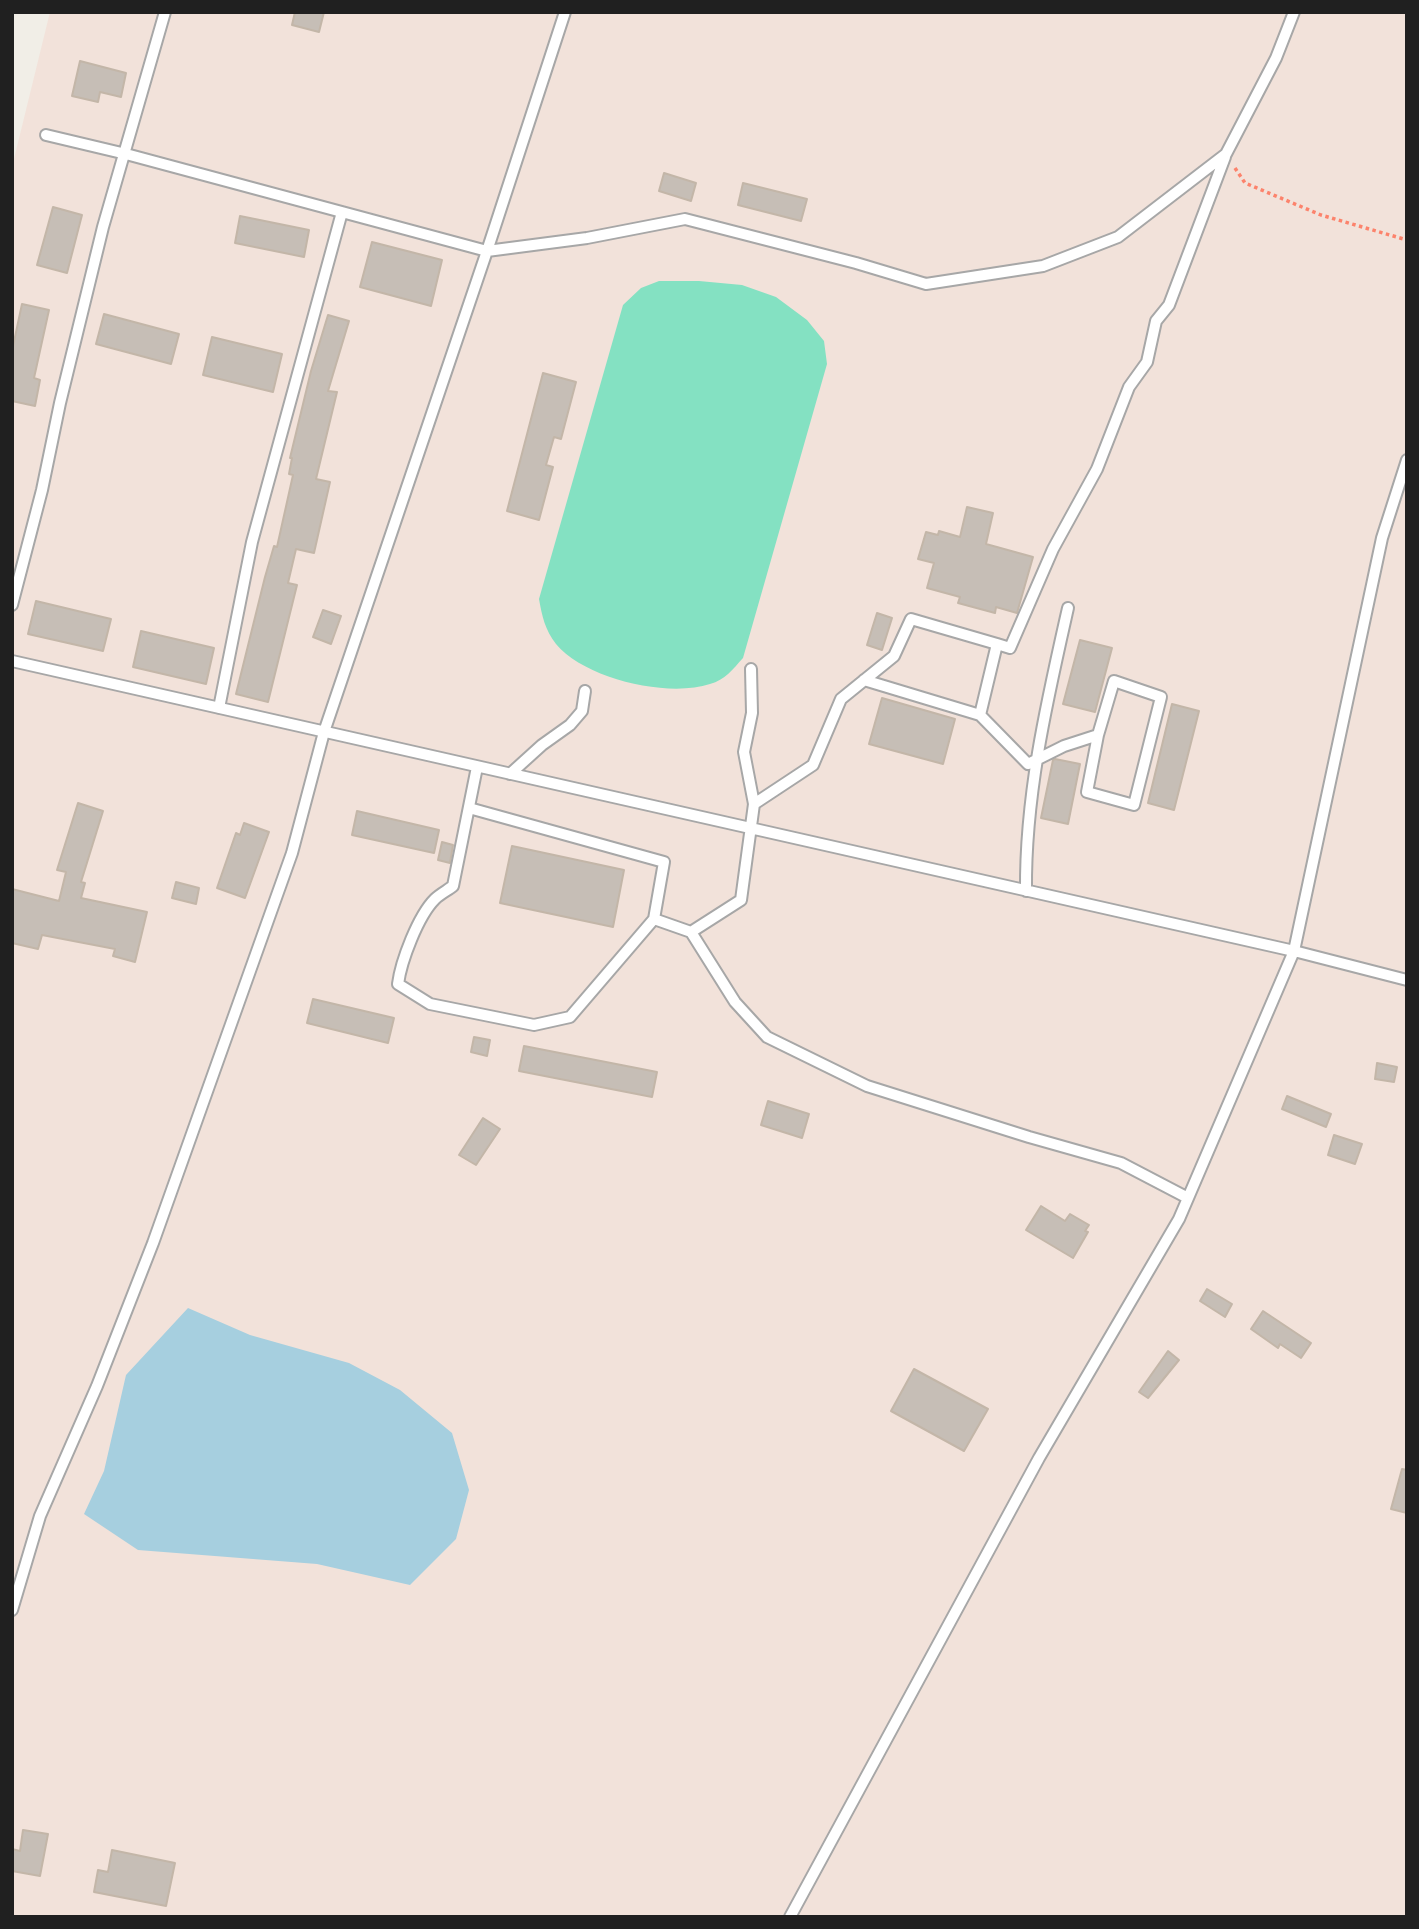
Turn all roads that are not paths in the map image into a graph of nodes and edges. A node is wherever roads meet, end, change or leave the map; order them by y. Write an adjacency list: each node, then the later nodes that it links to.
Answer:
1 (165, 12): 5 (lane)
2 (565, 12): 8 (lane)
3 (1293, 12): 6 (lane)
4 (46, 135): 5 (lane)
5 (126, 154): 7 (lane); 10 (lane)
6 (1226, 154): 8 (lane); 12 (lane)
7 (342, 212): 8 (lane); 17 (lane)
8 (487, 251): 19 (lane)
9 (1407, 460): 30 (lane)
10 (12, 605)
11 (1068, 608): 21 (lane)
12 (997, 644): 15 (lane); 18 (lane)
13 (12, 661): 17 (lane)
14 (751, 669): 24 (lane)
15 (864, 680): 18 (lane); 24 (lane)
16 (585, 691): 23 (lane)
17 (219, 708): 19 (lane)
18 (981, 715): 21 (lane)
19 (324, 732): 22 (lane); 33 (lane)
20 (1098, 735): 20 (lane); 21 (lane)
21 (1038, 759): 27 (lane)
22 (477, 766): 23 (lane); 25 (lane)
23 (510, 774): 26 (lane)
24 (754, 804): 26 (lane)
25 (469, 808): 28 (lane); 28 (lane)
26 (751, 828): 27 (lane); 29 (lane)
27 (1027, 891): 30 (lane)
28 (654, 919): 29 (lane)
29 (691, 932): 32 (lane)
30 (1294, 951): 31 (lane); 32 (lane)
31 (1407, 980)
32 (1188, 1198): 34 (lane)
33 (12, 1610)
34 (790, 1917)

